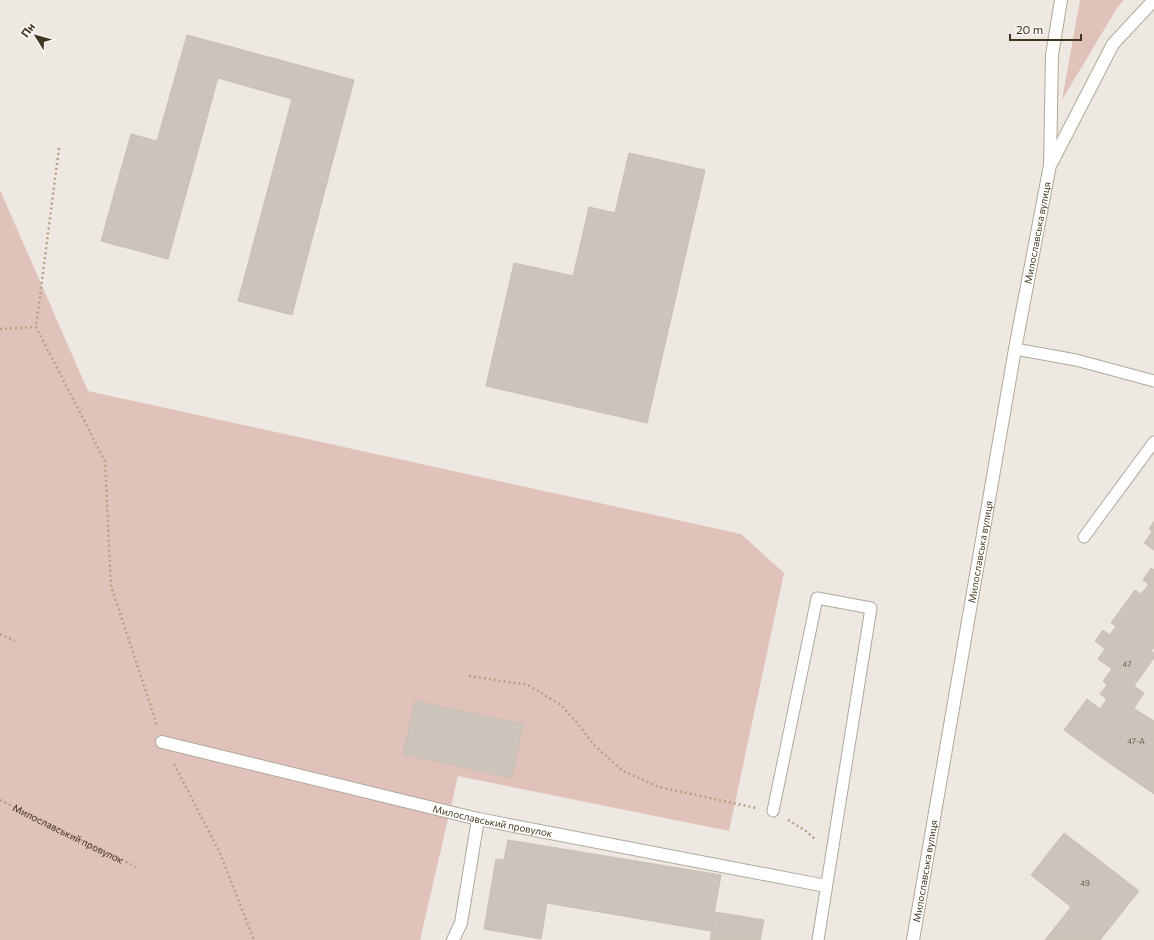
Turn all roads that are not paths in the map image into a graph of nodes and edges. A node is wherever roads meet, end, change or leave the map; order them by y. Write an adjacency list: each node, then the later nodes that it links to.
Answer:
1 (1061, 0): 3 (main road, Милославська вулиця)
2 (1154, 0): 3 (main road, Милославська вулиця)
3 (1050, 165): 4 (main road, Милославська вулиця)
4 (1016, 349): 5 (lane); 14 (main road, Милославська вулиця)
5 (1154, 381)
6 (1154, 442): 7 (lane)
7 (1084, 537)
8 (162, 742): 10 (main road, Милославський провулок)
9 (773, 811): 11 (lane)
10 (478, 819): 11 (main road, Милославський провулок); 12 (main road)
11 (826, 886): 13 (lane)
12 (453, 940)
13 (818, 940)
14 (913, 940)

